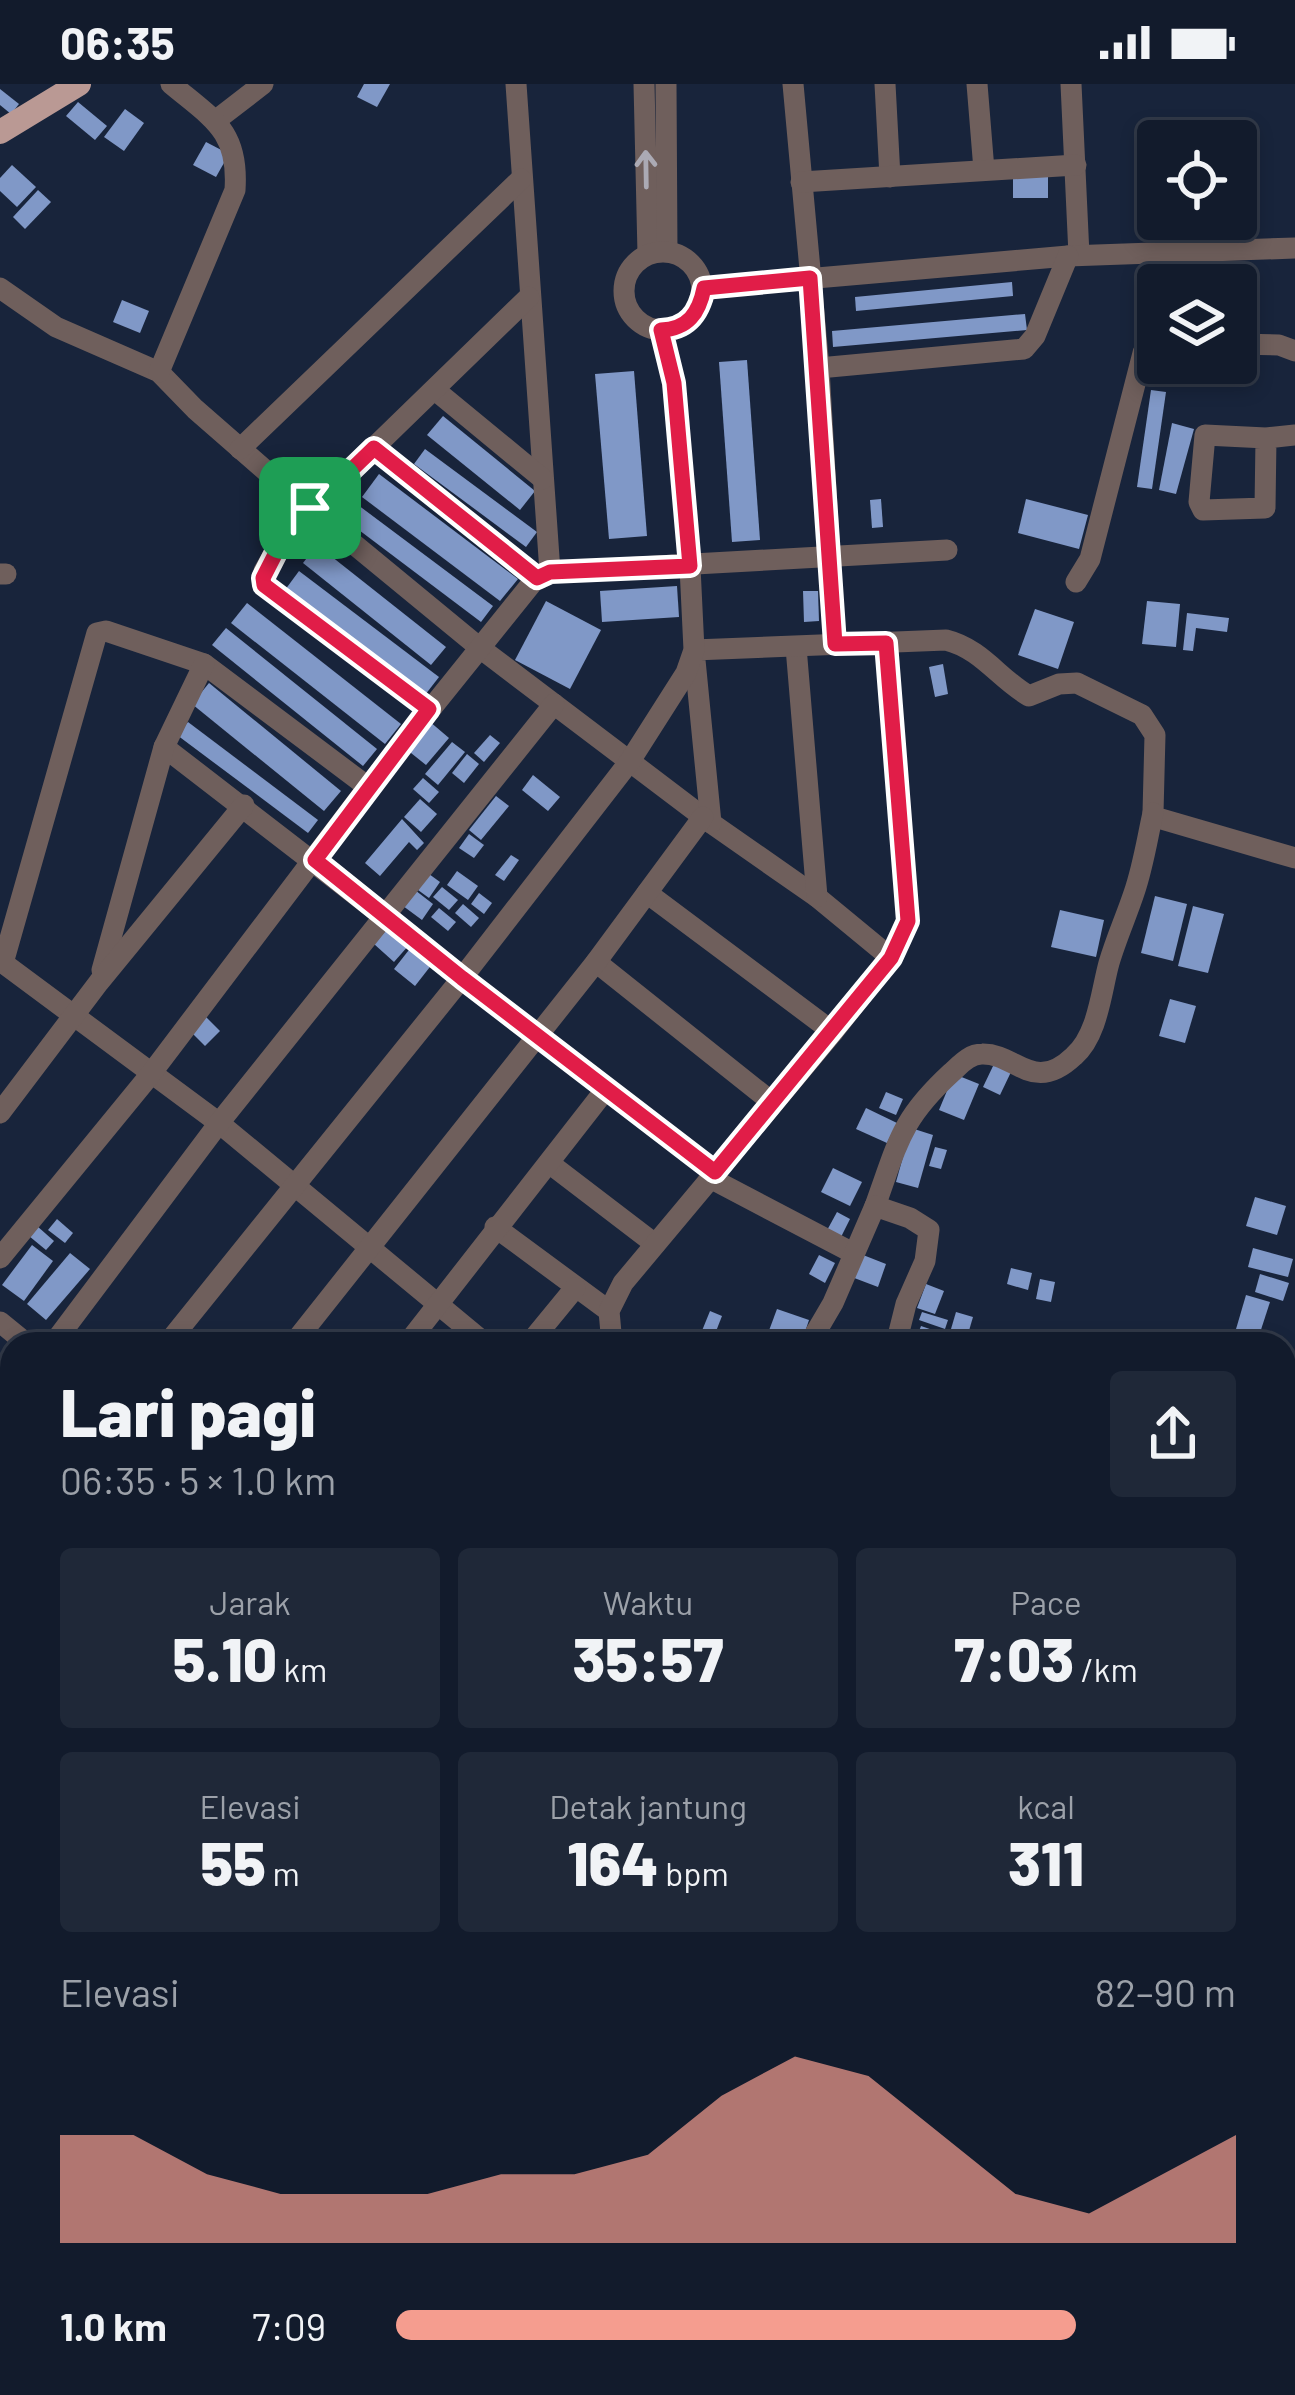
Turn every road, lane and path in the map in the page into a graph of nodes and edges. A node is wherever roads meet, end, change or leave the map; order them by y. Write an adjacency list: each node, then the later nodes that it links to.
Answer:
1 (80, 84): 12 (main road)
2 (262, 84): 11 (street)
3 (516, 84): 16 (street)
4 (644, 84): 21 (street, one-way to 4)
5 (666, 84): 21 (street)
6 (793, 84): 17 (street)
7 (885, 84): 15 (street)
8 (977, 84): 14 (street)
9 (1071, 84): 13 (street)
10 (171, 85): 11 (street)
11 (215, 121): 31 (street)
12 (0, 132)
13 (1076, 165): 14 (street); 22 (street)
14 (984, 170): 15 (street)
15 (890, 176): 17 (street)
16 (521, 179): 26 (street); 36 (street)
17 (801, 182): 23 (street)
18 (1173, 240): 20 (street)
19 (1295, 248): 20 (street)
20 (1173, 250): 22 (street)
21 (657, 253): 25 (street); 27 (street)
22 (1074, 256): 23 (street); 30 (street)
23 (810, 278): 25 (street); 30 (street)
24 (0, 288): 31 (street)
25 (704, 288): 27 (street)
26 (529, 297): 33 (street); 38 (street)
27 (661, 330): 42 (street)
28 (1257, 344): 29 (street)
29 (1295, 351)
30 (818, 368): 41 (street)
31 (159, 372): 36 (street)
32 (1137, 376): 44 (street)
33 (435, 390): 37 (street); 38 (street)
34 (1295, 435): 35 (street)
35 (1267, 438): 35 (street)
36 (235, 444): 39 (street)
37 (374, 448): 39 (street); 43 (street)
38 (543, 479): 43 (street)
39 (310, 508): 48 (street); 52 (street)
40 (946, 550): 41 (street)
41 (832, 557): 42 (street); 46 (street)
42 (690, 566): 43 (street); 49 (street)
43 (544, 575): 48 (street)
44 (1076, 582)
45 (886, 643): 46 (street); 57 (street); 64 (street)
46 (835, 644): 47 (street)
47 (796, 647): 49 (street); 62 (street)
48 (481, 648): 51 (street); 52 (street)
49 (694, 650): 54 (street); 58 (street)
50 (204, 664): 53 (street); 55 (street); 68 (street)
51 (554, 704): 54 (street); 63 (street)
52 (429, 709): 55 (street)
53 (164, 747): 56 (street); 67 (street)
54 (630, 761): 58 (street); 66 (street)
55 (368, 788): 60 (street)
56 (244, 805): 60 (street); 67 (street)
57 (1153, 813): 59 (street); 79 (street)
58 (707, 820): 61 (street); 62 (street)
59 (1295, 858)
60 (315, 860): 63 (street); 71 (street)
61 (647, 892): 65 (street); 69 (street)
62 (817, 897): 64 (street)
63 (383, 915): 66 (street); 75 (street)
64 (891, 958): 69 (street)
65 (596, 962): 70 (street); 73 (street)
66 (462, 978): 70 (street); 78 (street)
67 (99, 982): 68 (street)
68 (74, 1018): 71 (street); 74 (street)
69 (832, 1032): 73 (street)
70 (536, 1035): 72 (street); 82 (street)
71 (150, 1075): 75 (street); 84 (street)
72 (606, 1089): 76 (street); 77 (street)
73 (773, 1103): 77 (street)
74 (0, 1113)
75 (219, 1124): 78 (street); 88 (street)
76 (550, 1163): 80 (street); 81 (street)
77 (712, 1175): 81 (street); 83 (street)
78 (293, 1183): 82 (street); 89 (street)
79 (875, 1205): 83 (street); 96 (street)
80 (495, 1227): 85 (street); 86 (street)
81 (655, 1244): 87 (street)
82 (367, 1248): 86 (street); 90 (street)
83 (853, 1253): 95 (street)
84 (0, 1258)
85 (575, 1288): 87 (street); 93 (street)
86 (437, 1305): 91 (street); 92 (street)
87 (609, 1311): 94 (street)
88 (62, 1332)
89 (175, 1332)
90 (302, 1332)
91 (416, 1332)
92 (471, 1332)
93 (539, 1332)
94 (611, 1332)
95 (816, 1332)
96 (899, 1332)

